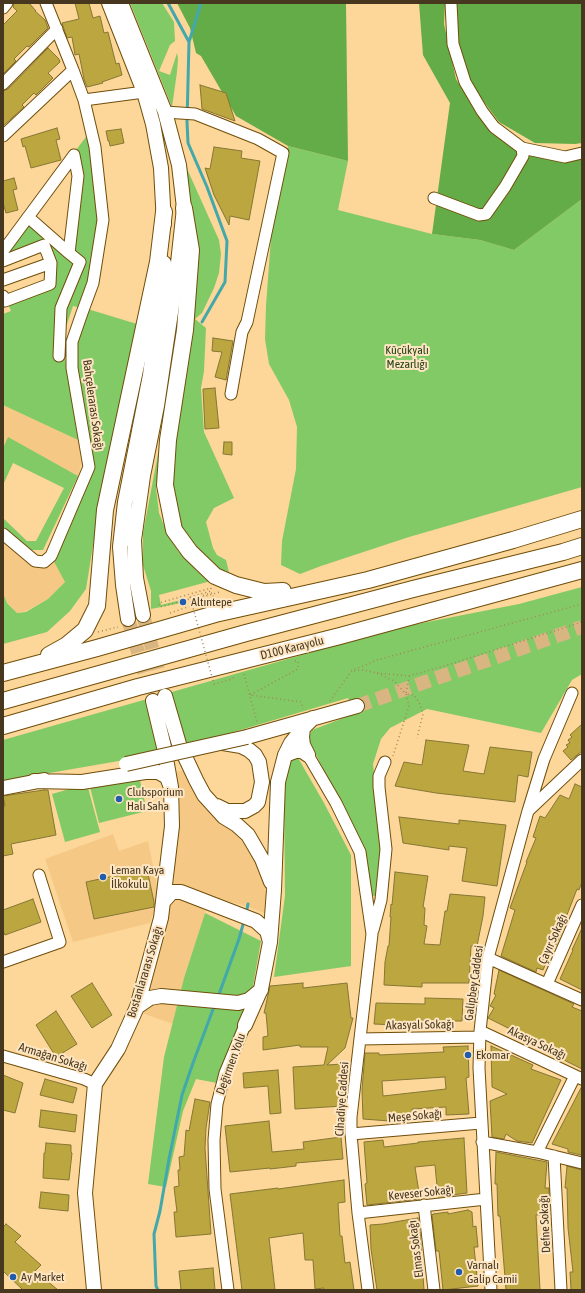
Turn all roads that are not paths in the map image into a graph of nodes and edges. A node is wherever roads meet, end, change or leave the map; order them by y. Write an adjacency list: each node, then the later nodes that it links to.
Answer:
1 (7, 3): 6 (street)
2 (46, 3): 7 (street)
3 (109, 3): 10 (main road)
4 (121, 3): 12 (main road)
5 (451, 3): 14 (street)
6 (3, 8)
7 (57, 29): 8 (street); 9 (street)
8 (73, 70): 11 (street, Bahçelerarası Sokağı); 13 (street)
9 (3, 84)
10 (144, 92): 11 (street); 18 (main road)
11 (84, 100): 29 (street, Bahçelerarası Sokağı)
12 (166, 112): 17 (main road); 27 (street)
13 (3, 136)
14 (522, 148): 15 (street); 16 (street)
15 (582, 153)
16 (434, 198)
17 (184, 208): 32 (highway); 33 (main road)
18 (164, 212): 34 (main road); 35 (highway)
19 (28, 217): 20 (street); 21 (street); 21 (street)
20 (3, 251)
21 (69, 253): 26 (street)
22 (3, 261): 23 (street)
23 (51, 264): 24 (street); 25 (street)
24 (3, 280)
25 (3, 296)
26 (59, 356)
27 (231, 394)
28 (582, 518): 32 (highway)
29 (3, 534)
30 (582, 546): 38 (highway)
31 (582, 570): 41 (highway, D100 Karayolu)
32 (368, 580): 35 (highway)
33 (143, 615)
34 (126, 622)
35 (28, 667): 36 (highway)
36 (3, 673)
37 (572, 693): 51 (street, Galipbey Caddesi)
38 (6, 700)
39 (357, 706): 40 (main road)
40 (311, 721): 42 (main road); 43 (main road, Değirmen Yolu); 44 (main road)
41 (3, 726)
42 (248, 744): 47 (main road, bridge); 50 (main road)
43 (285, 755): 44 (main road); 53 (main road, Değirmen Yolu)
44 (308, 755): 56 (street, Cihadiye Caddesi)
45 (389, 759): 56 (street, Cihadiye Caddesi)
46 (582, 760): 51 (street)
47 (34, 781): 48 (main road); 49 (main road)
48 (171, 787): 50 (main road, Bostanlararası Sokağı); 54 (main road, Bostanlararası Sokağı)
49 (3, 788)
50 (204, 795): 53 (main road)
51 (528, 811): 58 (street, Galipbey Caddesi)
52 (39, 875): 59 (street)
53 (274, 890): 57 (main road, Değirmen Yolu)
54 (163, 902): 57 (main road); 60 (main road, Bostanlararası Sokağı)
55 (582, 905): 61 (street, Çayır Sokağı)
56 (372, 934): 69 (street, Cihadiye Caddesi)
57 (270, 942): 62 (main road, Değirmen Yolu)
58 (488, 958): 61 (street); 68 (street, Galipbey Caddesi)
59 (3, 962)
60 (146, 972): 63 (main road); 66 (main road, Bostanlararası Sokağı)
61 (547, 984): 64 (street)
62 (261, 989): 65 (main road); 67 (main road, Değirmen Yolu)
63 (161, 996): 65 (main road); 66 (main road)
64 (582, 1000)
65 (233, 1002): 67 (main road)
66 (137, 1007): 72 (main road, Bostanlararası Sokağı)
67 (245, 1025): 83 (street, Değirmen Yolu)
68 (480, 1034): 69 (street, Akasyalı Sokağı); 71 (street, Akasya Sokağı); 73 (street, Galipbey Caddesi)
69 (360, 1039): 74 (street, Cihadiye Caddesi)
70 (3, 1056): 72 (street, Armağan Sokağı)
71 (579, 1077): 76 (street)
72 (95, 1084): 82 (main road, Bostanlararası Sokağı)
73 (481, 1123): 74 (street, Meşe Sokağı); 75 (street, Galipbey Caddesi)
74 (351, 1134): 81 (street, Cihadiye Caddesi)
75 (482, 1142): 76 (street); 79 (street, Galipbey Caddesi)
76 (537, 1152): 77 (street)
77 (554, 1156): 78 (street); 87 (street, Defne Sokağı)
78 (582, 1163)
79 (486, 1199): 80 (street, Keveser Sokağı); 86 (street, Galipbey Caddesi)
80 (424, 1206): 81 (street, Keveser Sokağı); 85 (street, Elmas Sokağı)
81 (358, 1213): 84 (street, Cihadiye Caddesi)
82 (94, 1290)
83 (228, 1290)
84 (368, 1290)
85 (434, 1290)
86 (491, 1290)
87 (561, 1290)

